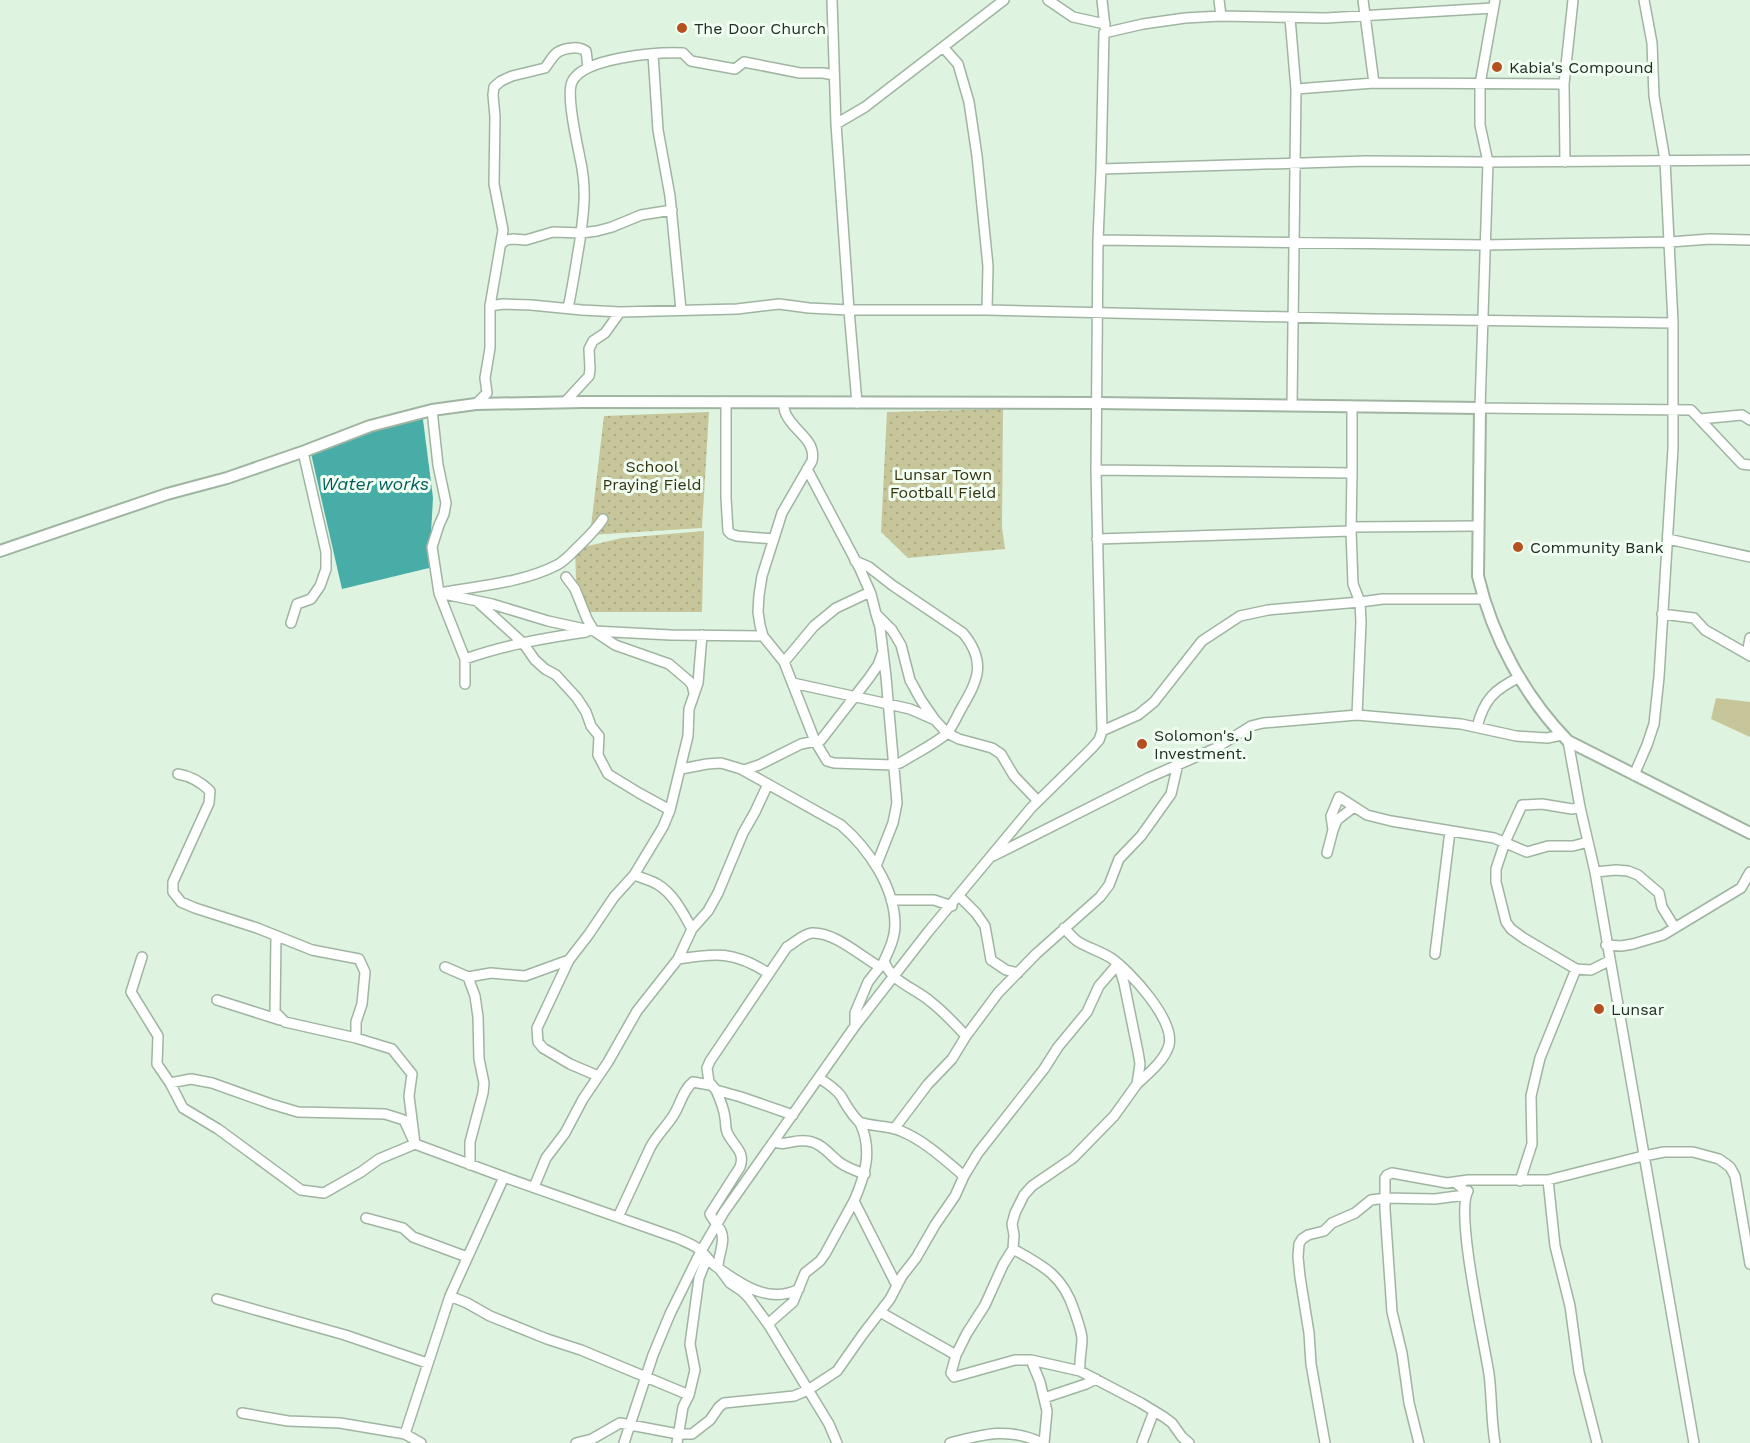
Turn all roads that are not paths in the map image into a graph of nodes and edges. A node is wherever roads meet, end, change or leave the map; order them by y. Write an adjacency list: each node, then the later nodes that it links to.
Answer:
1 (832, 0): 17 (street)
2 (1004, 0): 14 (street)
3 (1048, 0): 13 (street)
4 (1102, 0): 13 (street)
5 (1219, 0): 11 (street)
6 (1363, 0): 10 (street)
7 (1573, 0): 20 (street)
8 (1644, 0): 23 (street)
9 (1494, 4): 10 (street); 19 (street)
10 (1366, 15): 12 (street); 18 (street)
11 (1221, 16): 12 (street); 13 (street)
12 (1290, 18): 21 (street)
13 (1105, 28): 28 (street)
14 (943, 47): 22 (street); 41 (street)
15 (653, 54): 16 (street); 17 (street); 29 (street)
16 (588, 67): 30 (street); 35 (street)
17 (834, 75): 22 (street)
18 (1374, 83): 19 (street); 21 (street)
19 (1480, 84): 20 (street); 25 (street)
20 (1564, 84): 26 (street)
21 (1296, 88): 27 (street)
22 (836, 124): 40 (street)
23 (1665, 160): 24 (street); 26 (street); 33 (street)
24 (1750, 160)
25 (1488, 162): 26 (street); 27 (street); 36 (street)
26 (1565, 162)
27 (1294, 163): 28 (street); 34 (street)
28 (1101, 170): 31 (street)
29 (672, 210): 30 (street); 39 (street)
30 (581, 233): 35 (street); 38 (street)
31 (1098, 240): 34 (street); 43 (street)
32 (1750, 240): 33 (street)
33 (1670, 242): 36 (street); 46 (street)
34 (1293, 243): 36 (street); 44 (street)
35 (501, 244): 37 (street)
36 (1485, 245): 45 (street)
37 (490, 306): 38 (street); 52 (street)
38 (568, 308): 42 (street)
39 (681, 310): 40 (street); 42 (street)
40 (849, 310): 41 (street); 50 (street)
41 (987, 310): 43 (street)
42 (620, 312): 47 (street)
43 (1097, 313): 44 (street); 51 (street)
44 (1292, 317): 45 (street); 53 (street)
45 (1482, 320): 46 (street); 55 (street)
46 (1673, 323): 56 (street)
47 (565, 402): 48 (street); 52 (street)
48 (726, 402): 49 (street); 68 (street)
49 (783, 403): 50 (street); 62 (street)
50 (857, 403): 51 (street)
51 (1096, 403): 53 (street); 63 (street)
52 (476, 404): 57 (street)
53 (1292, 405): 54 (street)
54 (1352, 406): 55 (street); 64 (street)
55 (1480, 408): 56 (street); 66 (street)
56 (1674, 409): 58 (street); 70 (street)
57 (432, 410): 60 (street); 76 (street)
58 (1700, 420): 59 (street); 61 (street)
59 (1750, 420)
60 (303, 452): 71 (street); 82 (street)
61 (1750, 465)
62 (807, 469): 68 (street); 73 (street)
63 (1096, 470): 64 (street); 69 (street)
64 (1352, 473): 67 (street)
65 (603, 519): 76 (street)
66 (1478, 526): 67 (street); 77 (street)
67 (1351, 529): 69 (street); 79 (street)
68 (774, 539): 85 (street)
69 (1097, 539): 101 (street)
70 (1668, 539): 72 (street); 81 (street)
71 (0, 551)
72 (1750, 557)
73 (855, 561): 75 (street); 102 (street)
74 (566, 577): 83 (street)
75 (870, 592): 80 (street); 91 (street)
76 (439, 593): 78 (street); 90 (street)
77 (1483, 599): 79 (street); 92 (street)
78 (477, 601): 83 (street); 87 (street)
79 (1360, 603): 98 (street); 101 (street)
80 (876, 614): 88 (street); 99 (street)
81 (1662, 614): 89 (street); 110 (street)
82 (291, 623)
83 (594, 631): 84 (street); 87 (street); 95 (street)
84 (702, 635): 85 (street); 95 (street)
85 (763, 636): 91 (street)
86 (1750, 638): 89 (street)
87 (523, 643): 90 (street); 115 (street)
88 (882, 652): 96 (street); 97 (street)
89 (1749, 655)
90 (465, 658): 94 (street)
91 (784, 662): 93 (street)
92 (1520, 677): 100 (street); 103 (street)
93 (793, 683): 96 (street); 104 (street)
94 (465, 684)
95 (694, 693): 107 (street)
96 (855, 697): 97 (street); 104 (street)
97 (888, 704): 99 (street); 106 (street)
98 (1357, 715): 100 (street); 105 (street)
99 (935, 720): 102 (street)
100 (1477, 727): 103 (street)
101 (1102, 731): 112 (street)
102 (947, 733): 106 (street); 112 (street)
103 (1565, 738): 110 (street); 114 (street)
104 (815, 741): 106 (street); 108 (street)
105 (1178, 764): 122 (street); 130 (street)
106 (893, 765): 123 (street)
107 (681, 769): 108 (street); 115 (street)
108 (744, 770): 111 (street)
109 (178, 774): 133 (street)
110 (1634, 775): 118 (street)
111 (768, 784): 123 (street); 132 (street)
112 (1038, 801): 122 (street)
113 (1354, 807): 116 (street); 116 (street); 117 (street)
114 (1580, 807): 119 (street); 120 (street)
115 (670, 810): 126 (street)
116 (1333, 830): 121 (street)
117 (1450, 831): 119 (street); 135 (street)
118 (1750, 833)
119 (1505, 842): 120 (street); 143 (street)
120 (1588, 842): 124 (street)
121 (1327, 853)
122 (988, 859): 127 (street)
123 (876, 866): 128 (street)
124 (1595, 872): 131 (street); 134 (street)
125 (1750, 872): 131 (street)
126 (634, 875): 132 (street); 138 (street)
127 (959, 896): 129 (street); 145 (street)
128 (891, 900): 129 (street); 142 (street)
129 (952, 906): 142 (street)
130 (1064, 928): 140 (street); 145 (street)
131 (1676, 928): 134 (street)
132 (692, 929): 137 (street)
133 (276, 937): 148 (street); 151 (street)
134 (1606, 945): 139 (street)
135 (1435, 954)
136 (142, 957): 154 (street)
137 (678, 959): 144 (street); 152 (street)
138 (569, 960): 146 (street); 152 (street)
139 (1610, 961): 143 (street); 162 (street)
140 (1118, 964): 155 (street); 155 (street); 165 (street)
141 (445, 967): 146 (street)
142 (885, 969): 144 (street); 149 (street); 149 (street); 150 (street)
143 (1576, 969): 169 (street)
144 (768, 973): 156 (street)
145 (1018, 973): 150 (street)
146 (468, 977): 163 (street)
147 (217, 1000): 148 (street)
148 (285, 1022): 151 (street)
149 (855, 1026): 153 (street)
150 (966, 1036): 159 (street)
151 (356, 1038): 161 (street)
152 (598, 1076): 171 (street)
153 (819, 1078): 157 (street); 158 (street)
154 (170, 1083): 161 (street); 161 (street)
155 (1137, 1084): 178 (street)
156 (713, 1087): 157 (street); 175 (street); 177 (street)
157 (794, 1115): 160 (street)
158 (859, 1122): 159 (street); 164 (street)
159 (894, 1129): 165 (street)
160 (775, 1142): 164 (street); 177 (street)
161 (415, 1144): 163 (street)
162 (1644, 1156): 168 (street); 181 (street); 215 (street)
163 (470, 1165): 166 (street)
164 (865, 1174): 174 (street)
165 (964, 1176): 183 (street)
166 (504, 1177): 171 (street); 180 (street)
167 (1477, 1180): 169 (street); 170 (street); 172 (street)
168 (1548, 1180): 169 (street); 214 (street)
169 (1520, 1181)
170 (1456, 1183): 172 (street); 173 (street)
171 (534, 1187): 175 (street)
172 (1465, 1195): 173 (street); 213 (street)
173 (1385, 1198): 211 (street); 212 (street)
174 (854, 1201): 183 (street); 184 (street)
175 (618, 1217): 179 (street)
176 (366, 1218): 180 (street)
177 (716, 1226): 179 (street); 182 (street)
178 (1013, 1249): 189 (street); 192 (street)
179 (704, 1254): 182 (street); 193 (street); 196 (street)
180 (467, 1257): 185 (street)
181 (1750, 1264)
182 (718, 1267): 184 (street); 188 (street)
183 (897, 1286): 187 (street)
184 (799, 1289): 188 (street)
185 (450, 1296): 191 (street); 193 (street)
186 (217, 1299): 191 (street)
187 (880, 1312): 189 (street); 195 (street)
188 (768, 1324): 195 (street)
189 (956, 1355): 190 (street)
190 (1031, 1360): 192 (street); 197 (street)
191 (427, 1363): 201 (street)
192 (1080, 1371): 194 (street)
193 (646, 1377): 196 (street); 200 (street)
194 (1096, 1379): 197 (street); 198 (street)
195 (808, 1390): 202 (street); 206 (street)
196 (689, 1395): 202 (street)
197 (1044, 1398): 208 (street)
198 (1154, 1411): 209 (street); 210 (street)
199 (242, 1413): 201 (street)
200 (630, 1424): 202 (street); 204 (street); 205 (street)
201 (405, 1434): 203 (street)
202 (678, 1438)
203 (422, 1443)
204 (576, 1443)
205 (624, 1443)
206 (837, 1443)
207 (950, 1443): 208 (street)
208 (1043, 1443)
209 (1142, 1443)
210 (1189, 1443)
211 (1325, 1443)
212 (1419, 1443)
213 (1495, 1443)
214 (1597, 1443)
215 (1694, 1443)

